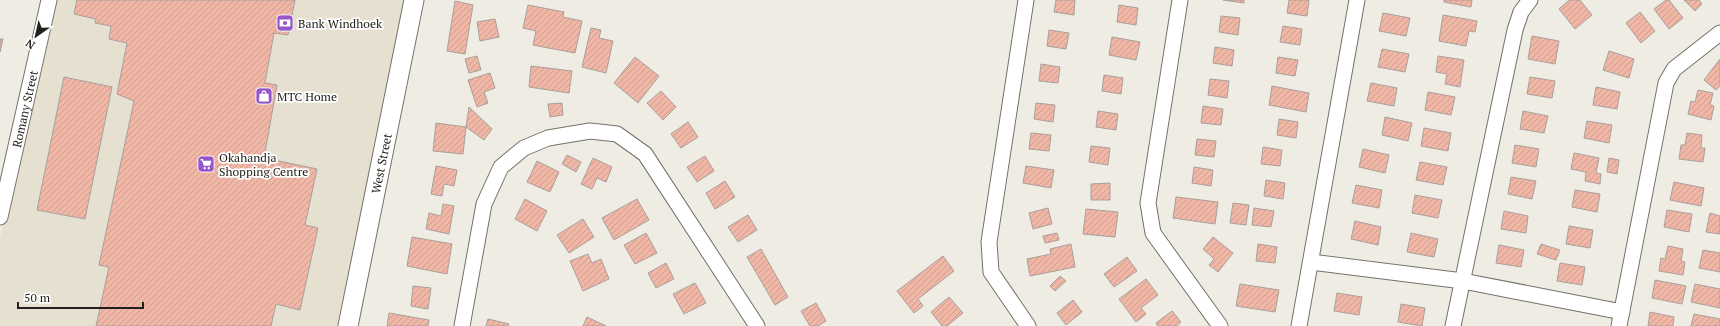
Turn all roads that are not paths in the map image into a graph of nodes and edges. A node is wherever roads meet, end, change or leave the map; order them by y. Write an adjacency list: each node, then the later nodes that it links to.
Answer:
1 (49, 0): 8 (street, Romany Street)
2 (414, 0): 12 (street, West Street)
3 (1026, 0): 15 (street)
4 (1180, 0): 16 (street)
5 (1357, 0): 9 (street)
6 (1530, 0): 10 (street)
7 (1720, 32): 11 (street)
8 (0, 217)
9 (1311, 262): 10 (street); 17 (street)
10 (1463, 281): 11 (street); 18 (street)
11 (1620, 319)
12 (348, 326)
13 (462, 326): 14 (street)
14 (757, 326)
15 (1028, 326)
16 (1220, 326)
17 (1300, 326)
18 (1453, 326)

